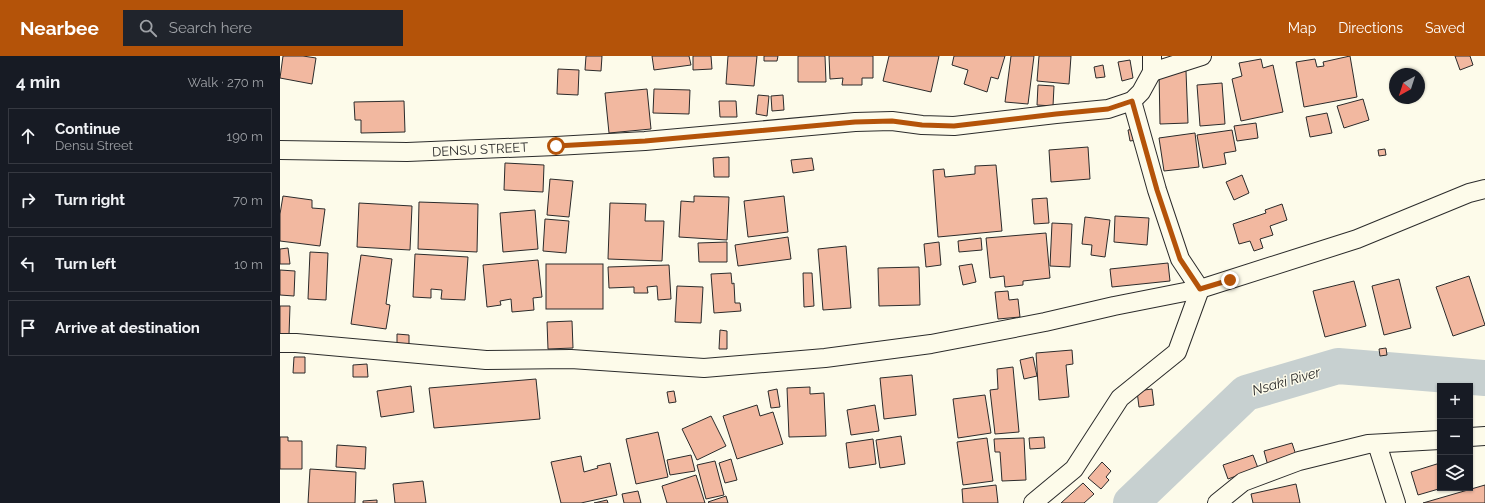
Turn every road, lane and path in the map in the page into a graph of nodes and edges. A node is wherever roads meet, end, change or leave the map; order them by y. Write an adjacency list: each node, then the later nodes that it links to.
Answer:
1 (1202, 56): 2 (street)
2 (1152, 64): 3 (street)
3 (1132, 101): 4 (street, DENSU STREET); 6 (street)
4 (280, 150)
5 (1485, 189): 6 (street)
6 (1200, 289): 7 (street); 12 (street)
7 (280, 343)
8 (1485, 436): 9 (street)
9 (1473, 437)
10 (1437, 440): 11 (street)
11 (1377, 444): 13 (street); 14 (street)
12 (1033, 503)
13 (1217, 503)
14 (1396, 503)

